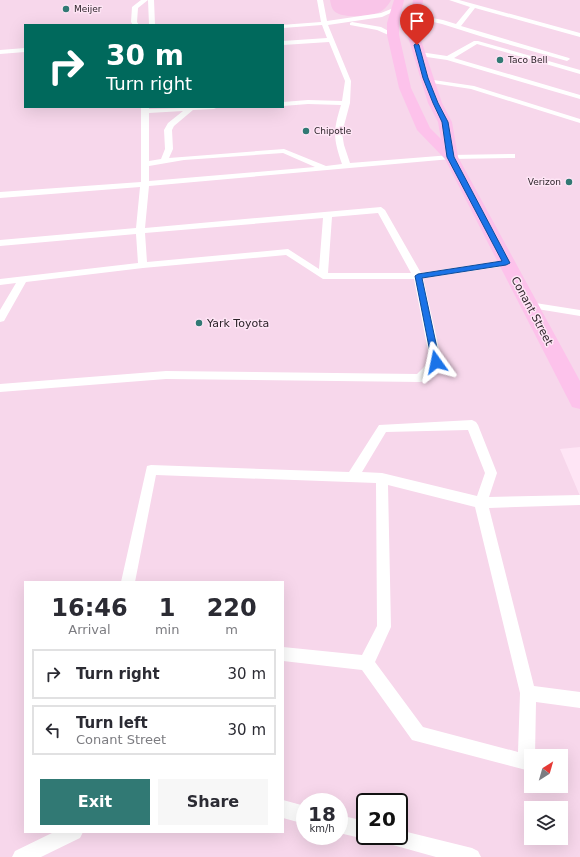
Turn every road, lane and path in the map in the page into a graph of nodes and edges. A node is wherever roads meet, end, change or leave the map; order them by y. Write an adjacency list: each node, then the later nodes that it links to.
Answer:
1 (145, 0): 11 (lane)
2 (151, 0): 12 (lane)
3 (320, 0): 10 (lane)
4 (418, 0): 8 (main road, Conant Street)
5 (452, 0): 7 (lane)
6 (397, 5): 9 (lane); 16 (main road, Conant Street)
7 (474, 6): 14 (lane); 15 (lane)
8 (415, 17): 14 (lane); 21 (main road, Conant Street)
9 (341, 22): 10 (lane); 16 (lane)
10 (324, 23): 13 (lane); 17 (lane)
11 (135, 24)
12 (152, 24)
13 (284, 26)
14 (458, 26): 23 (lane)
15 (580, 35)
16 (393, 39): 33 (main road, Conant Street)
17 (331, 40): 18 (lane); 28 (lane)
18 (284, 43)
19 (24, 50): 20 (lane)
20 (0, 52)
21 (420, 54): 22 (lane); 25 (main road, Conant Street)
22 (448, 58): 24 (lane); 26 (lane)
23 (567, 59)
24 (580, 74)
25 (427, 81): 31 (lane); 33 (main road, Conant Street)
26 (580, 97)
27 (284, 104): 28 (lane)
28 (346, 104): 36 (lane)
29 (191, 108): 30 (lane); 34 (lane)
30 (145, 109): 35 (lane)
31 (580, 121)
32 (512, 156): 33 (lane)
33 (450, 157): 36 (lane); 43 (main road, Conant Street)
34 (164, 161): 35 (lane); 37 (lane)
35 (144, 164): 38 (lane)
36 (347, 166): 37 (lane)
37 (325, 168): 38 (lane)
38 (145, 184): 39 (lane); 41 (lane)
39 (0, 195)
40 (328, 215): 41 (lane); 45 (lane); 46 (lane)
41 (140, 232): 42 (lane); 44 (lane)
42 (0, 243)
43 (506, 263): 46 (lane); 49 (main road, Conant Street)
44 (143, 265): 45 (lane); 47 (lane)
45 (323, 276): 46 (lane)
46 (418, 276): 52 (lane)
47 (23, 279): 48 (lane); 51 (lane)
48 (0, 282)
49 (529, 305): 50 (lane); 53 (main road, Conant Street)
50 (580, 313)
51 (0, 319)
52 (0, 388)
53 (580, 401)
54 (352, 477): 55 (lane); 57 (lane); 58 (lane)
55 (382, 478): 57 (lane); 60 (lane)
56 (580, 500): 57 (lane)
57 (481, 503): 61 (lane)
58 (128, 581)
59 (284, 654): 60 (lane)
60 (366, 662): 61 (lane)
61 (528, 693): 62 (lane)
62 (580, 700)
63 (284, 810): 64 (lane)
64 (296, 813)
65 (72, 833): 67 (lane)
66 (408, 841): 68 (lane)
67 (21, 857)
68 (472, 857)

